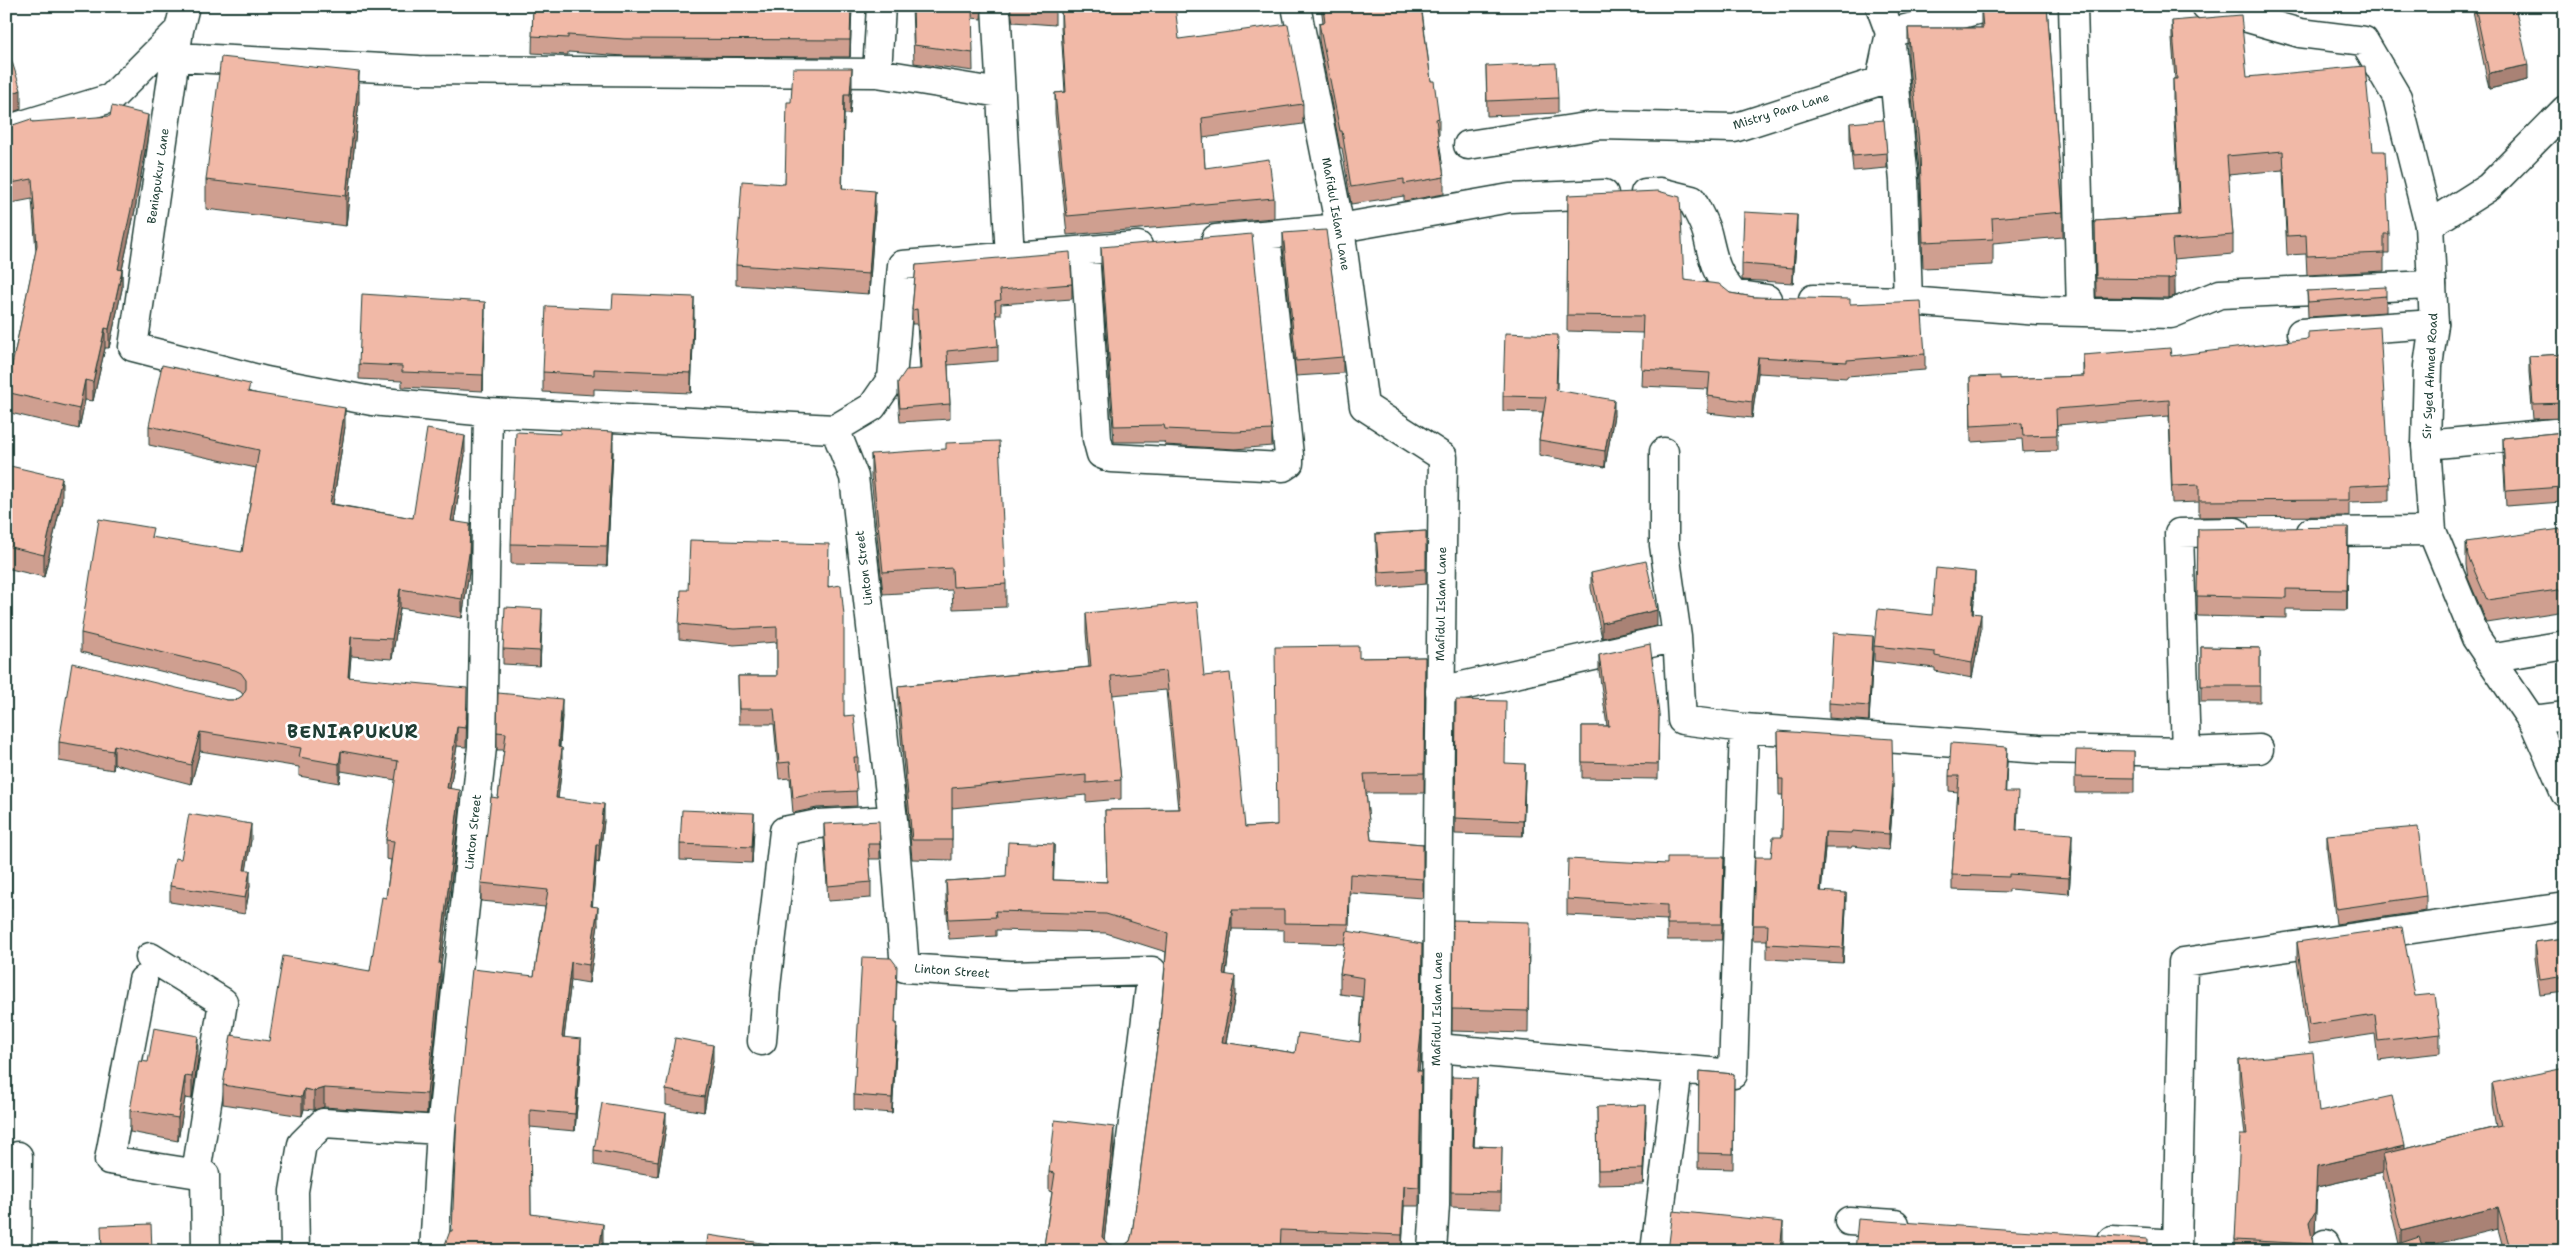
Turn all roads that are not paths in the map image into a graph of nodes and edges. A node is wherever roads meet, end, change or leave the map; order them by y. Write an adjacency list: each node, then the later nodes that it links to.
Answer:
1 (882, 6): 11 (street)
2 (996, 6): 12 (street)
3 (1296, 6): 17 (street, Mafidul Islam Lane)
4 (1880, 6): 9 (street)
5 (1992, 6): 9 (street)
6 (2073, 6): 25 (street)
7 (2206, 6): 16 (street, Sir Syed Ahmed Road)
8 (182, 18): 10 (street, Beniapukur Lane); 14 (street)
9 (1890, 34): 15 (street, Mistry Para Lane); 24 (street)
10 (175, 58): 11 (street); 28 (street, Beniapukur Lane)
11 (877, 73): 12 (street)
12 (1000, 93): 22 (street)
13 (2565, 110): 16 (street)
14 (6, 130)
15 (1468, 145)
16 (2429, 226): 23 (street, Sir Syed Ahmed Road)
17 (1340, 228): 18 (street); 24 (street); 37 (street, Mafidul Islam Lane)
18 (1266, 235): 19 (street); 21 (street)
19 (1190, 242)
20 (1161, 244): 21 (street)
21 (1086, 251): 22 (street)
22 (1010, 257): 29 (street)
23 (2432, 285): 25 (street); 26 (street, Sir Syed Ahmed Road)
24 (1908, 301): 25 (street)
25 (2081, 312)
26 (2434, 324): 27 (street); 31 (street, Sir Syed Ahmed Road)
27 (2301, 333)
28 (488, 412): 29 (street); 49 (street, Linton Street)
29 (835, 429): 44 (street, Linton Street)
30 (2565, 432): 31 (street)
31 (2426, 445): 33 (street, Sir Syed Ahmed Road)
32 (1664, 452): 34 (street)
33 (2432, 531): 36 (street, Sir Syed Ahmed Road); 42 (street)
34 (1677, 637): 37 (street); 40 (street)
35 (2565, 645): 36 (street)
36 (2489, 658): 39 (street, Sir Syed Ahmed Road)
37 (1440, 691): 47 (street, Mafidul Islam Lane)
38 (2565, 716): 39 (street)
39 (2532, 720): 43 (street, Sir Syed Ahmed Road)
40 (1744, 728): 42 (street); 48 (street)
41 (2259, 749): 42 (street)
42 (2186, 752)
43 (2565, 793)
44 (893, 820): 46 (street); 60 (street, Linton Street)
45 (2565, 907): 55 (street)
46 (762, 1040)
47 (1437, 1048): 48 (street); 61 (street, Mafidul Islam Lane)
48 (1678, 1069): 62 (street)
49 (441, 1130): 58 (street); 59 (street, Linton Street)
50 (18, 1156): 56 (street)
51 (196, 1173): 51 (street); 57 (street)
52 (1849, 1221): 53 (street)
53 (1917, 1226)
54 (2091, 1238): 55 (street)
55 (2177, 1248)
56 (17, 1251)
57 (206, 1251)
58 (295, 1251)
59 (434, 1251)
60 (1117, 1251)
61 (1432, 1251)
62 (1655, 1251)

